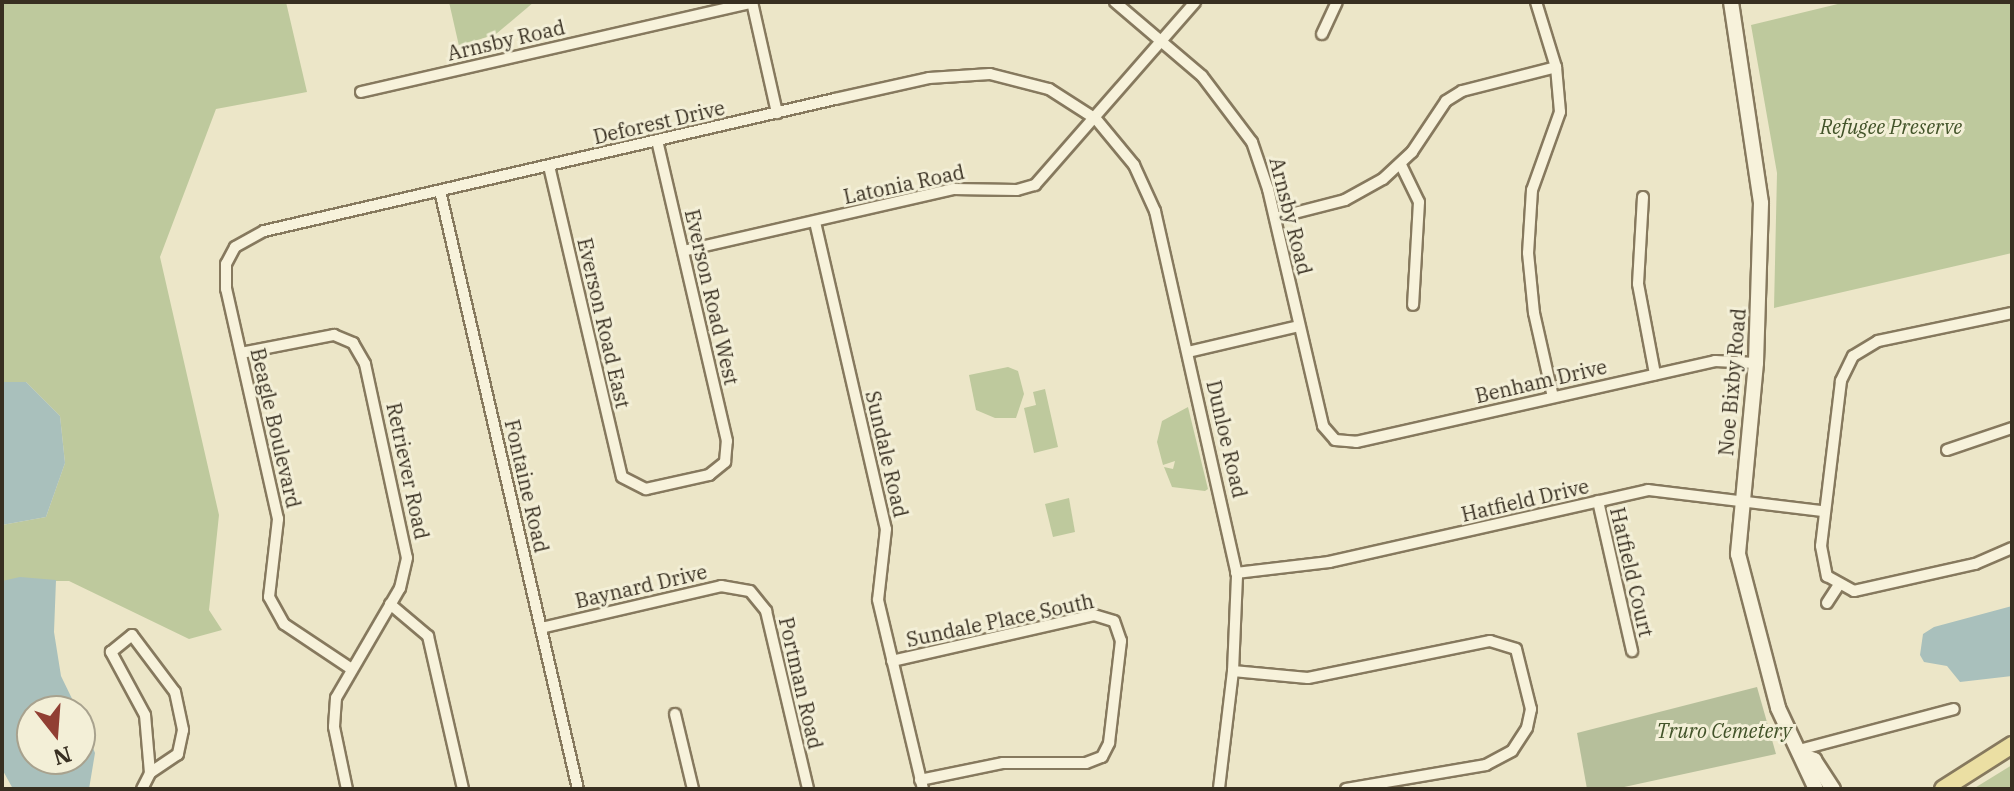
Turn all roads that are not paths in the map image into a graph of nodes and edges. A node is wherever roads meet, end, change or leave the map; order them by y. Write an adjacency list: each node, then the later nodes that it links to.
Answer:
1 (753, 2): 10 (street, Arnsby Road); 11 (street)
2 (1115, 2): 8 (street, Arnsby Road)
3 (1195, 2): 8 (street, Latonia Road)
4 (1337, 2): 7 (street)
5 (1536, 2): 9 (street)
6 (1731, 2): 27 (street, Noe Bixby Road)
7 (1322, 34)
8 (1162, 42): 12 (street, Latonia Road); 18 (street, Arnsby Road)
9 (1556, 67): 14 (street); 29 (street)
10 (361, 92)
11 (777, 113): 12 (street, Deforest Drive); 13 (street, Deforest Drive)
12 (1096, 119): 19 (street, Latonia Road); 25 (street, Dunloe Road)
13 (657, 140): 15 (street, Deforest Drive); 20 (street, Everson Road West)
14 (1401, 165): 18 (street); 22 (street)
15 (549, 166): 16 (street, Deforest Drive); 33 (street, Everson Road East)
16 (440, 191): 21 (street, Deforest Drive); 43 (street, Fontaine Road)
17 (1643, 197): 28 (street)
18 (1275, 218): 24 (street, Arnsby Road)
19 (815, 222): 20 (street, Latonia Road); 45 (street, Sundale Road)
20 (683, 251): 33 (street, Everson Road West)
21 (231, 252): 26 (street, Beagle Boulevard)
22 (1413, 305)
23 (2012, 313): 36 (street)
24 (1299, 326): 25 (street); 31 (street, Arnsby Road)
25 (1188, 352): 38 (street, Dunloe Road)
26 (241, 353): 42 (street, Retriever Road); 46 (street, Beagle Boulevard)
27 (1756, 363): 28 (street, Benham Drive); 34 (street, Noe Bixby Road)
28 (1655, 374): 29 (street, Benham Drive)
29 (1553, 397): 31 (street, Benham Drive)
30 (2012, 428): 32 (street)
31 (1332, 445)
32 (1947, 450)
33 (725, 462)
34 (1740, 498): 35 (street, Hatfield Drive); 36 (street, Hatfield Drive); 51 (street, Noe Bixby Road)
35 (1598, 501): 38 (street, Hatfield Drive); 44 (street, Hatfield Court)
36 (1822, 511): 39 (street)
37 (2012, 548): 39 (street)
38 (1236, 573): 47 (street, Dunloe Road)
39 (1838, 586): 41 (street)
40 (750, 591): 43 (street, Baynard Drive); 59 (street, Portman Road)
41 (1827, 603)
42 (390, 604): 46 (street, Retriever Road); 56 (street)
43 (541, 628): 57 (street, Fontaine Road)
44 (1632, 651)
45 (892, 661): 53 (street, Sundale Road); 53 (street, Sundale Place South)
46 (350, 668): 55 (street, Retriever Road)
47 (1233, 671): 60 (street, Dunloe Road); 61 (street)
48 (1954, 709): 51 (street)
49 (675, 714): 58 (street)
50 (2012, 745): 64 (main road)
51 (1801, 753): 62 (street, Noe Bixby Road); 63 (street, Noe Bixby Road)
52 (150, 773): 52 (street); 54 (street)
53 (922, 784)
54 (142, 789)
55 (347, 789)
56 (463, 789)
57 (578, 789)
58 (693, 789)
59 (808, 789)
60 (1219, 789)
61 (1346, 789)
62 (1816, 789)
63 (1833, 789)
64 (1943, 789)

